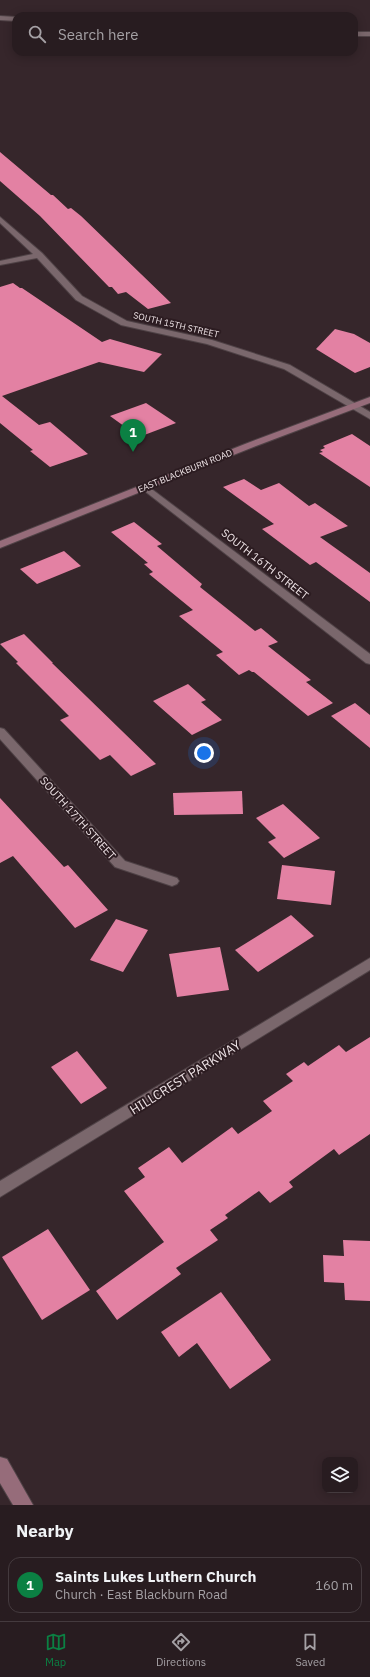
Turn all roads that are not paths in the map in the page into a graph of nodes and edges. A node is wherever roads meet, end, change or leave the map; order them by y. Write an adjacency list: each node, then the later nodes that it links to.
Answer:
1 (0, 18): 2 (street)
2 (12, 19)
3 (358, 34): 4 (street)
4 (370, 34)
5 (0, 219): 6 (street, SOUTH 15TH STREET)
6 (39, 255): 7 (street); 9 (street, SOUTH 15TH STREET)
7 (0, 263)
8 (370, 400): 9 (street, EAST BLACKBURN ROAD)
9 (354, 406): 10 (street, SOUTH 15TH STREET); 11 (street, EAST BLACKBURN ROAD)
10 (370, 416)
11 (145, 487): 12 (street, EAST BLACKBURN ROAD); 13 (street, SOUTH 16TH STREET)
12 (0, 545)
13 (370, 660)
14 (0, 732): 15 (street, SOUTH 17TH STREET)
15 (172, 881)
16 (370, 963): 17 (street, HILLCREST PARKWAY)
17 (0, 1190)
18 (0, 1466): 19 (street)
19 (24, 1505)

